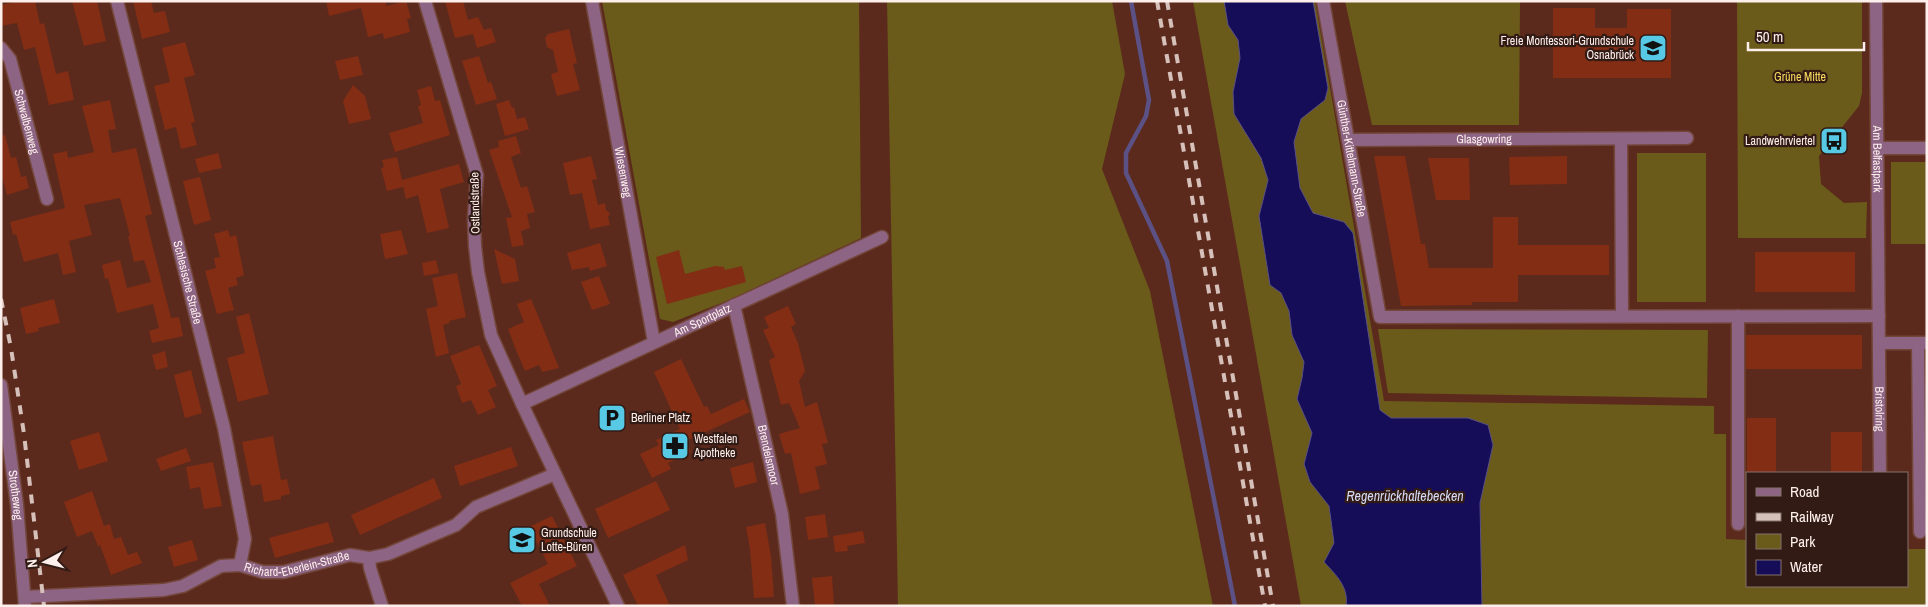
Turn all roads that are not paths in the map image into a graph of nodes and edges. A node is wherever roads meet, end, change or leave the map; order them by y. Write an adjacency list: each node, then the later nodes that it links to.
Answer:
1 (117, 1): 29 (street, Schlesische Straße)
2 (425, 1): 22 (street, Ostlandstraße)
3 (592, 1): 18 (street, Wiesenweg)
4 (1323, 1): 9 (street, Günther-Kittelmann-Straße)
5 (1876, 1): 10 (street, Am Belfastpark)
6 (1, 48): 12 (street, Schwalbenweg)
7 (1687, 138): 8 (street, Glasgowring)
8 (1621, 139): 9 (street, Glasgowring); 15 (street)
9 (1348, 140): 15 (street, Günther-Kittelmann-Straße)
10 (1877, 148): 11 (street); 17 (street, Am Belfastpark)
11 (1927, 148)
12 (47, 198)
13 (882, 237): 14 (street, Am Sportplatz)
14 (734, 305): 18 (street, Am Sportplatz); 33 (street, Brendelsmoor)
15 (1622, 316): 16 (street)
16 (1738, 316): 17 (street); 25 (street)
17 (1879, 316): 19 (street, Bristolring)
18 (654, 342): 22 (street, Am Sportplatz)
19 (1879, 343): 20 (street); 23 (street, Bristolring)
20 (1922, 343): 27 (street)
21 (1, 385): 30 (street, Strotheweg)
22 (522, 404): 24 (street)
23 (1880, 472)
24 (555, 474): 28 (street, Richard-Eberlein-Straße); 32 (street)
25 (1738, 524)
26 (1908, 532): 27 (street)
27 (1923, 532)
28 (369, 558): 29 (street, Richard-Eberlein-Straße); 31 (street)
29 (240, 565): 30 (street, Richard-Eberlein-Straße)
30 (25, 601)
31 (382, 606)
32 (618, 606)
33 (793, 606)

